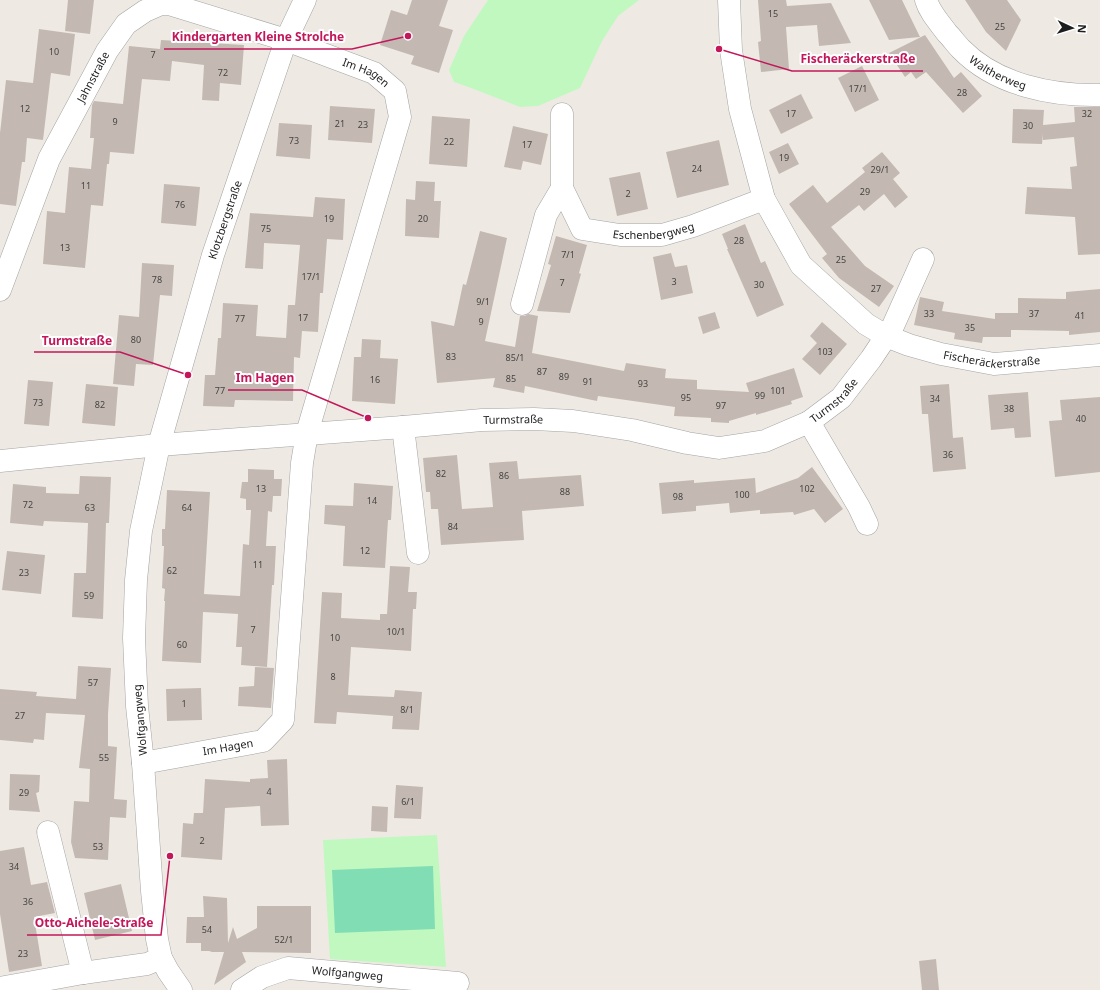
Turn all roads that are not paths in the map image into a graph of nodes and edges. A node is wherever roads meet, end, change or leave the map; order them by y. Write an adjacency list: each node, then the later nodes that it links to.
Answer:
1 (305, 0): 4 (street, Klotzbergstraße)
2 (729, 0): 8 (street, Fischeräckerstraße)
3 (926, 0): 5 (street, Waltherweg)
4 (286, 40): 10 (street, Jahnstraße); 16 (street, Im Hagen); 17 (street, Klotzbergstraße)
5 (1100, 95)
6 (562, 114): 7 (street, Eschenbergweg)
7 (562, 188): 8 (street, Eschenbergweg); 11 (street)
8 (764, 199): 12 (street, Fischeräckerstraße)
9 (923, 259): 12 (street)
10 (0, 290)
11 (522, 304)
12 (886, 336): 13 (street, Fischeräckerstraße); 14 (street, Turmstraße)
13 (1100, 355)
14 (809, 422): 15 (street, Turmstraße); 19 (street)
15 (403, 427): 16 (street, Turmstraße); 20 (street)
16 (307, 433): 17 (street, Turmstraße); 21 (street, Im Hagen)
17 (159, 444): 18 (street, Turmstraße); 21 (street, Wolfgangweg)
18 (0, 461)
19 (867, 524)
20 (418, 553)
21 (143, 763): 23 (street, Wolfgangweg)
22 (48, 832): 24 (street)
23 (161, 958): 24 (street); 27 (street, Wolfgangweg)
24 (83, 973): 26 (street)
25 (458, 983): 28 (street, Wolfgangweg)
26 (0, 988)
27 (181, 990)
28 (242, 990)

